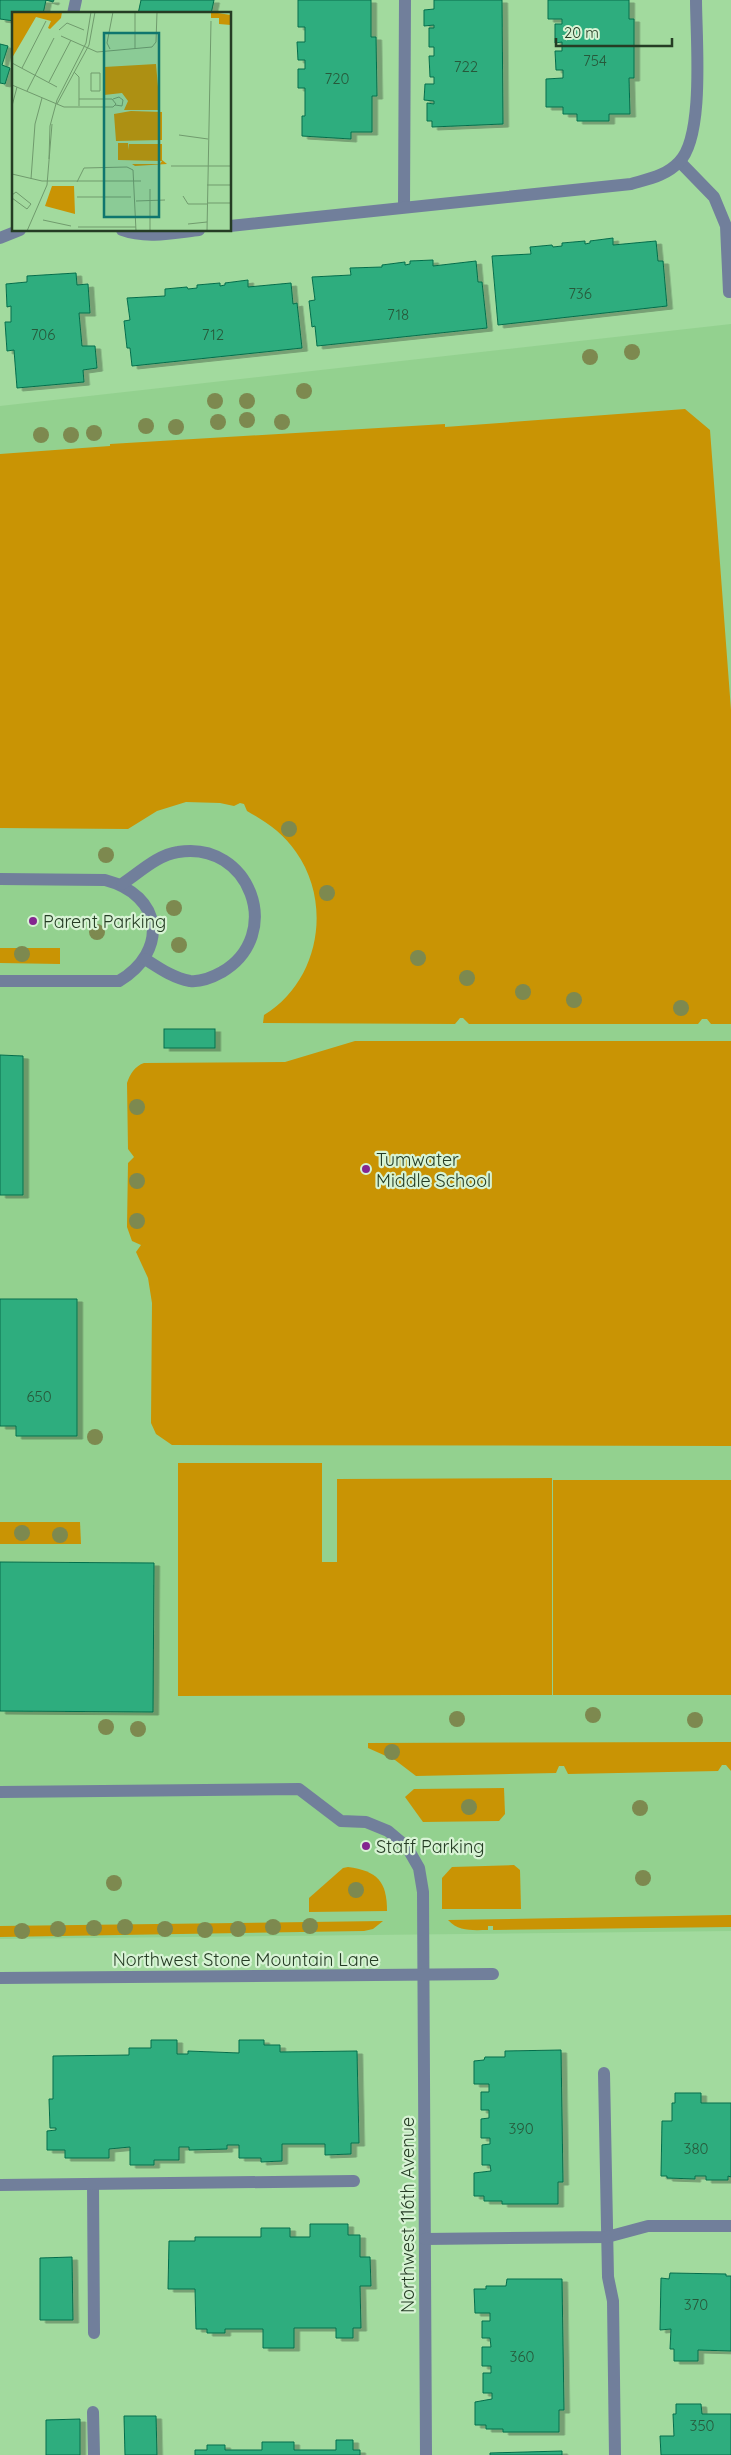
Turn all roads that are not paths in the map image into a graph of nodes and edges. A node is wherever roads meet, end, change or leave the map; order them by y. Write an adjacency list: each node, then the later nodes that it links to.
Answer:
1 (405, 0): 4 (street)
2 (696, 0): 3 (street)
3 (680, 162): 4 (street); 10 (street)
4 (404, 206): 5 (street)
5 (231, 226)
6 (18, 231): 9 (street)
7 (124, 231): 8 (street)
8 (190, 231)
9 (0, 238)
10 (729, 292)
11 (0, 879): 12 (street)
12 (122, 884): 13 (street); 13 (street)
13 (146, 959): 14 (street)
14 (0, 981)
15 (0, 1792): 17 (street, Northwest 116th Avenue)
16 (493, 1974): 17 (street, Northwest Stone Mountain Lane)
17 (423, 1976): 18 (street, Northwest Stone Mountain Lane); 25 (street, Northwest 116th Avenue)
18 (0, 1978)
19 (604, 2073): 24 (street)
20 (354, 2181): 21 (street)
21 (93, 2184): 22 (street); 26 (street)
22 (0, 2186)
23 (731, 2226): 24 (street)
24 (607, 2237): 25 (street); 30 (street)
25 (425, 2239): 29 (street, Northwest 116th Avenue)
26 (94, 2333)
27 (93, 2412): 28 (street)
28 (94, 2455)
29 (426, 2455)
30 (615, 2455)

